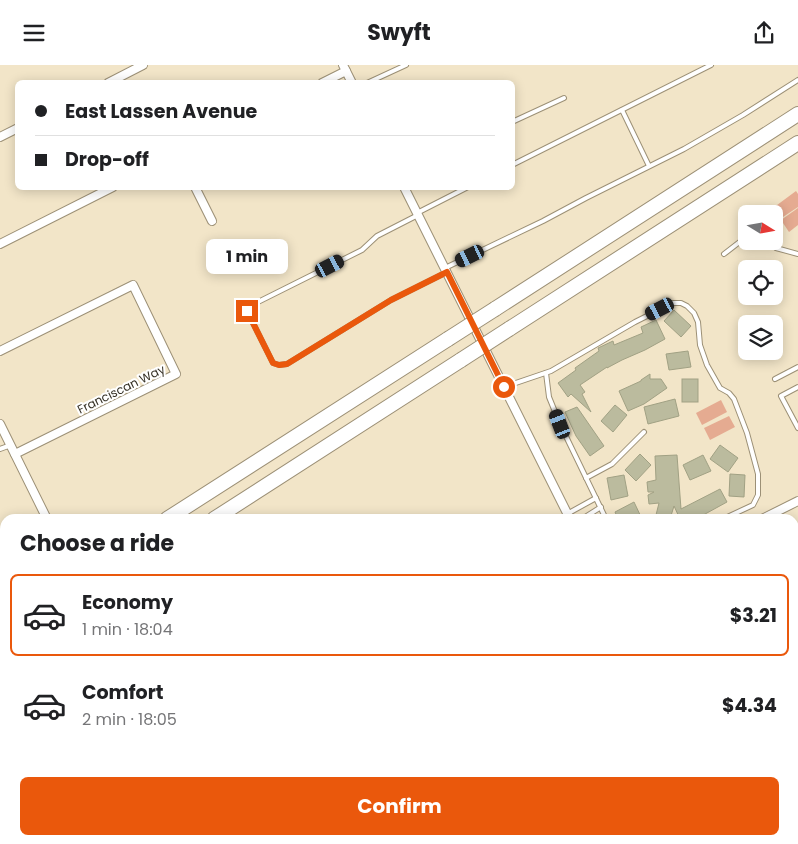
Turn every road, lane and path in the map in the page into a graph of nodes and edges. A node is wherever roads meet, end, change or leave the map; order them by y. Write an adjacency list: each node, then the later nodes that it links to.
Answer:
1 (143, 65): 5 (street)
2 (406, 65): 8 (lane)
3 (711, 65): 11 (lane)
4 (344, 68): 6 (street); 7 (street)
5 (114, 80)
6 (326, 80)
7 (350, 80)
8 (374, 80)
9 (798, 80): 18 (lane)
10 (564, 98): 13 (lane)
11 (622, 110): 17 (lane); 18 (lane)
12 (798, 114): 44 (highway, bridge)
13 (515, 121)
14 (15, 130): 15 (street)
15 (0, 137)
16 (798, 143): 51 (highway, bridge)
17 (515, 164)
18 (649, 166): 30 (lane)
19 (107, 190): 26 (street)
20 (196, 190): 24 (street)
21 (406, 190): 23 (street)
22 (462, 190): 23 (lane)
23 (418, 214): 30 (street); 30 (lane)
24 (212, 221)
25 (738, 243): 28 (lane)
26 (0, 244)
27 (782, 250): 29 (lane)
28 (724, 254)
29 (798, 255)
30 (446, 270): 35 (street)
31 (0, 351): 42 (street, Franciscan Way)
32 (798, 367): 34 (lane)
33 (546, 373): 35 (lane); 43 (lane); 56 (lane)
34 (775, 379)
35 (504, 387): 52 (street)
36 (798, 387): 38 (lane)
37 (0, 423): 40 (street)
38 (798, 428)
39 (644, 432): 43 (lane)
40 (11, 445): 41 (lane); 42 (street)
41 (0, 449)
42 (15, 454): 48 (street)
43 (586, 478): 45 (lane)
44 (205, 494): 49 (highway); 50 (highway)
45 (596, 498): 47 (lane); 53 (lane)
46 (798, 501): 57 (street)
47 (601, 507): 54 (lane); 55 (lane)
48 (45, 514)
49 (164, 514)
50 (175, 514)
51 (222, 514)
52 (567, 514)
53 (571, 514)
54 (590, 514)
55 (604, 514)
56 (734, 514)
57 (772, 514)

